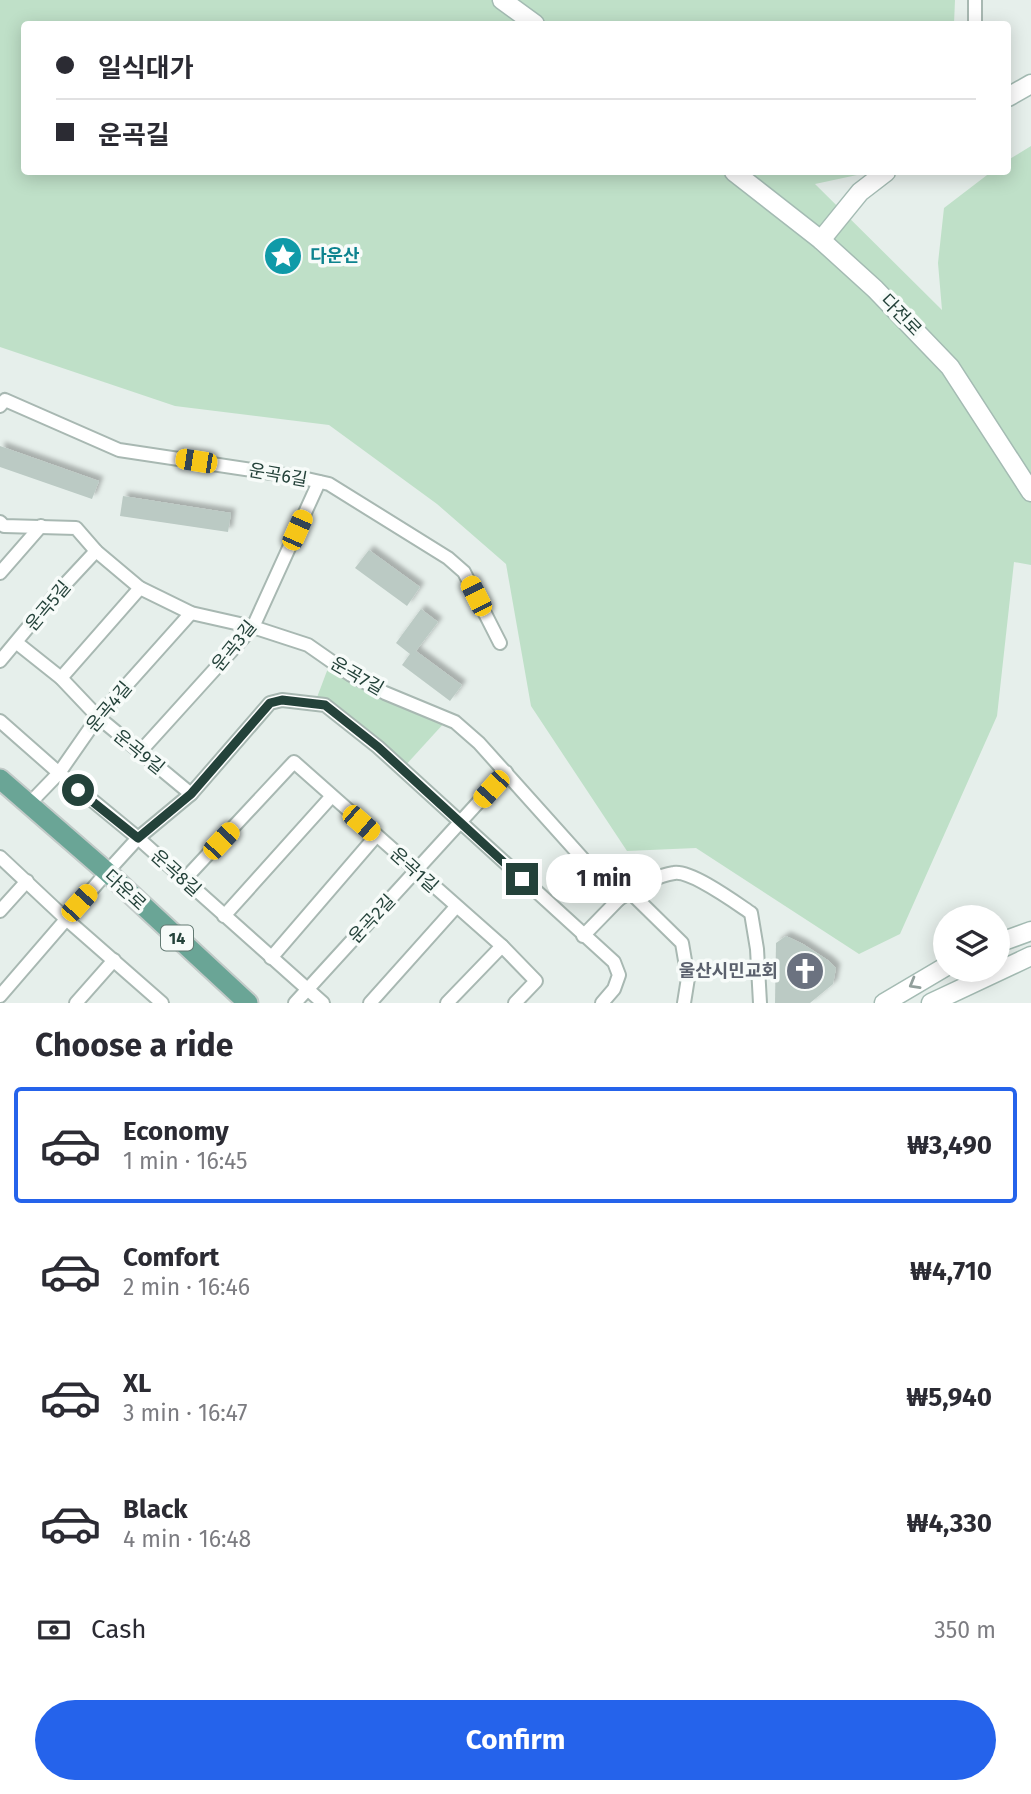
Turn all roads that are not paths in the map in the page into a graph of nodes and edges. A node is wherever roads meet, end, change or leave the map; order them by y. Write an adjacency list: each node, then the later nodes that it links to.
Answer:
1 (502, 0): 3 (main road)
2 (975, 0): 4 (street)
3 (531, 21)
4 (975, 21)
5 (1031, 84): 6 (main road)
6 (1011, 95)
7 (738, 175): 9 (main road, 다전로)
8 (882, 175): 9 (main road)
9 (821, 240): 12 (main road, 다전로)
10 (0, 406): 11 (street, 운곡6길)
11 (320, 482): 19 (street, 운곡3길); 21 (street, 운곡6길)
12 (1031, 492)
13 (0, 522): 14 (street, 운곡7길)
14 (41, 526): 15 (street, 운곡7길); 16 (street)
15 (96, 551): 17 (street, 운곡7길); 20 (street, 운곡5길)
16 (0, 573)
17 (140, 588): 18 (street, 운곡7길); 23 (street)
18 (191, 613): 19 (street, 운곡7길); 24 (street, 운곡4길)
19 (253, 627): 26 (street, 운곡3길); 27 (street, 운곡7길)
20 (17, 643): 22 (street, 운곡5길); 23 (street, 운곡9길)
21 (500, 643)
22 (0, 661)
23 (61, 678): 24 (street, 운곡9길)
24 (98, 718): 26 (street, 운곡9길); 28 (street, 운곡4길)
25 (0, 721): 28 (street, 운곡8길)
26 (139, 753): 30 (street, 운곡9길)
27 (506, 772): 33 (street, 운곡2길); 41 (street, 운곡7길)
28 (59, 773): 32 (street, 운곡4길); 35 (street, 운곡8길)
29 (0, 779): 32 (main road, 다운로 / 14)
30 (191, 794): 33 (street); 35 (street)
31 (331, 797): 34 (street, 운곡1길); 39 (street, 운곡1길); 44 (street)
32 (29, 803): 38 (main road, 다운로 / 14)
33 (461, 822): 37 (street, 운곡2길); 47 (street)
34 (376, 836): 37 (street, 운곡1길); 51 (street)
35 (138, 838): 38 (street); 39 (street, 운곡8길)
36 (0, 857): 40 (street)
37 (416, 871): 42 (street, 운곡1길); 54 (street, 운곡2길)
38 (107, 872): 45 (street); 59 (main road, 다운로 / 14)
39 (184, 880): 44 (street, 운곡8길)
40 (27, 881): 43 (street); 45 (street)
41 (625, 896): 47 (street); 65 (street, 운곡7길); 66 (street)
42 (455, 908): 49 (street, 운곡1길); 62 (street)
43 (0, 911)
44 (224, 916): 51 (street, 운곡8길)
45 (65, 918): 52 (street); 55 (street)
46 (1031, 930): 48 (main road)
47 (583, 936): 57 (street)
48 (1010, 938)
49 (502, 946): 63 (street); 64 (street, 운곡1길)
50 (1031, 956): 68 (main road)
51 (271, 958): 54 (street, 운곡8길)
52 (114, 960): 56 (street); 58 (street)
53 (933, 974): 67 (main road, one-way to 67)
54 (307, 989): 60 (street, 운곡2길); 61 (street, 운곡8길)
55 (0, 996)
56 (154, 1001)
57 (608, 1001)
58 (76, 1003)
59 (248, 1003)
60 (295, 1003)
61 (323, 1003)
62 (370, 1003)
63 (447, 1003)
64 (515, 1003)
65 (684, 1003)
66 (760, 1003)
67 (884, 1003)
68 (931, 1003)

